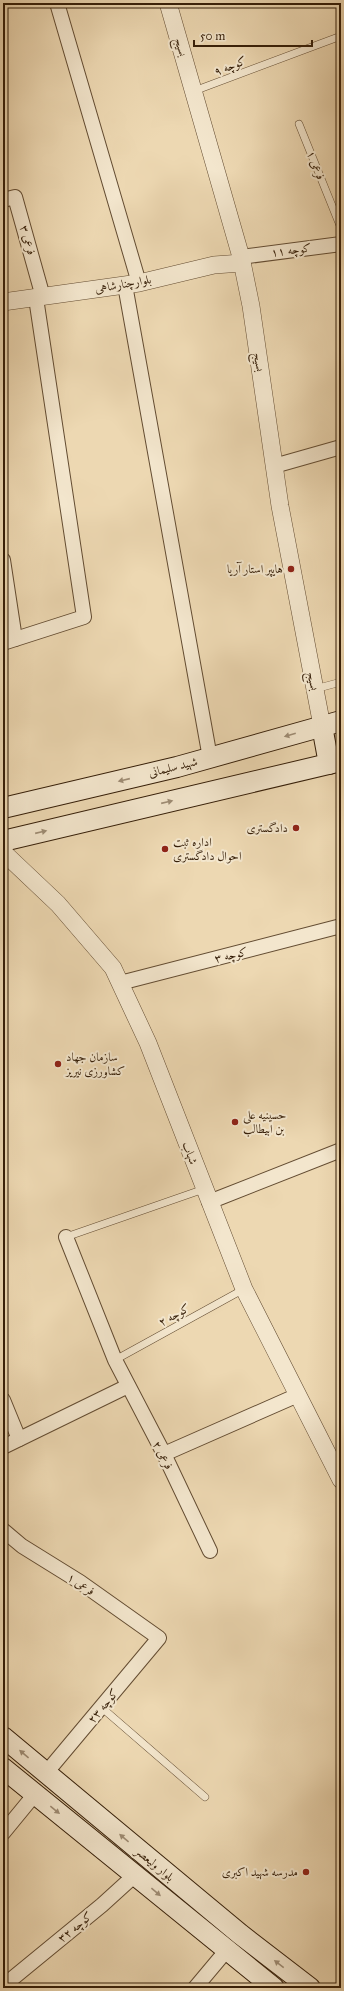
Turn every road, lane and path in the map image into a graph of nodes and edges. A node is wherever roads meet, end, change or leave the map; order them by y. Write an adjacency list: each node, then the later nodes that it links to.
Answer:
1 (57, 3): 10 (street)
2 (168, 3): 4 (street, بسیج)
3 (341, 36): 4 (lane, کوچه ۹)
4 (194, 91): 9 (street, بسیج)
5 (299, 124): 7 (lane, فرعی ۱)
6 (3, 200): 11 (street, فرعی ۳)
7 (341, 228)
8 (341, 244): 9 (street, کوچه ۱۱)
9 (241, 260): 10 (street, بلوارچنارشاهی); 14 (street, بسیج)
10 (132, 284): 11 (street, بلوارچنارشاهی); 21 (street)
11 (39, 297): 12 (street, بلوارچنارشاهی); 16 (street)
12 (3, 302)
13 (341, 447): 14 (street)
14 (274, 466): 18 (street, بسیج)
15 (3, 560): 16 (street)
16 (9, 641)
17 (341, 682): 18 (lane)
18 (314, 689): 20 (street, بسیج)
19 (341, 721): 20 (main road, شهید سلیمانی)
20 (322, 726): 21 (main road, شهید سلیمانی, one-way to 21); 22 (main road)
21 (210, 758): 23 (main road, شهید سلیمانی, one-way to 23)
22 (335, 762): 24 (main road, one-way to 22)
23 (3, 808)
24 (3, 841)
25 (3, 852): 27 (street, شهاب)
26 (341, 926): 27 (street, کوچه ۳)
27 (120, 983): 29 (street, شهاب)
28 (341, 1150): 29 (street)
29 (207, 1195): 30 (lane); 31 (street, شهاب)
30 (66, 1237): 32 (street)
31 (244, 1290): 32 (lane, کوچه ۲); 34 (street, شهاب)
32 (115, 1360): 33 (street, فرعی ۲)
33 (128, 1386): 36 (street); 38 (street, فرعی ۲)
34 (298, 1395): 38 (street); 39 (street, شهاب)
35 (3, 1400): 36 (street)
36 (19, 1439): 37 (street)
37 (3, 1447)
38 (164, 1454): 41 (street, فرعی ۲)
39 (341, 1480)
40 (3, 1530): 42 (street, فرعی ۱)
41 (210, 1551)
42 (159, 1638): 43 (street, کوچه ۲۳)
43 (101, 1707): 46 (street, کوچه ۲۳); 48 (lane)
44 (3, 1737): 46 (main road, بلوار ولیعصر, one-way to 44)
45 (3, 1768): 47 (main road, بلوار ولیعصر)
46 (46, 1773): 55 (main road, بلوار ولیعصر, one-way to 46)
47 (35, 1794): 49 (street); 50 (main road, بلوار ولیعصر, one-way to 50)
48 (205, 1797)
49 (3, 1833)
50 (135, 1875): 51 (main road, بلوار ولیعصر, one-way to 51); 52 (street, کوچه ۳۲)
51 (226, 1951): 53 (street); 54 (main road, بلوار ولیعصر)
52 (13, 1978)
53 (195, 1988)
54 (274, 1988)
55 (310, 1988)

